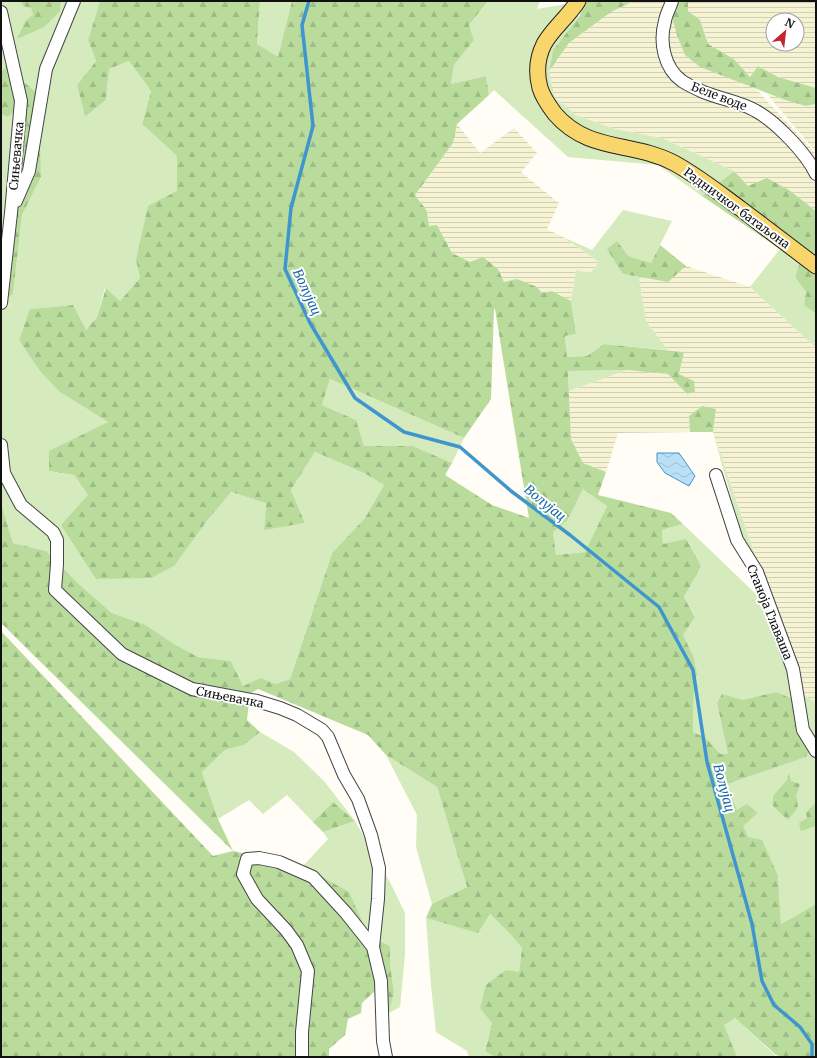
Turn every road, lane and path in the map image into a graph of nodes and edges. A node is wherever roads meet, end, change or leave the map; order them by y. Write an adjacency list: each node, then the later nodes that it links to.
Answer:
1 (74, 1): 6 (street)
2 (578, 1): 7 (main road, Радничког батаљона)
3 (672, 1): 5 (street, Беле воде)
4 (1, 12): 6 (street, Сињевачка)
5 (816, 174)
6 (11, 213): 8 (street, Сињевачка)
7 (816, 266)
8 (1, 302)
9 (1, 445): 12 (street, Сињевачка)
10 (716, 475): 11 (street, Станоја Главаша)
11 (816, 751)
12 (373, 947): 13 (street); 14 (street)
13 (302, 1057)
14 (386, 1057)

